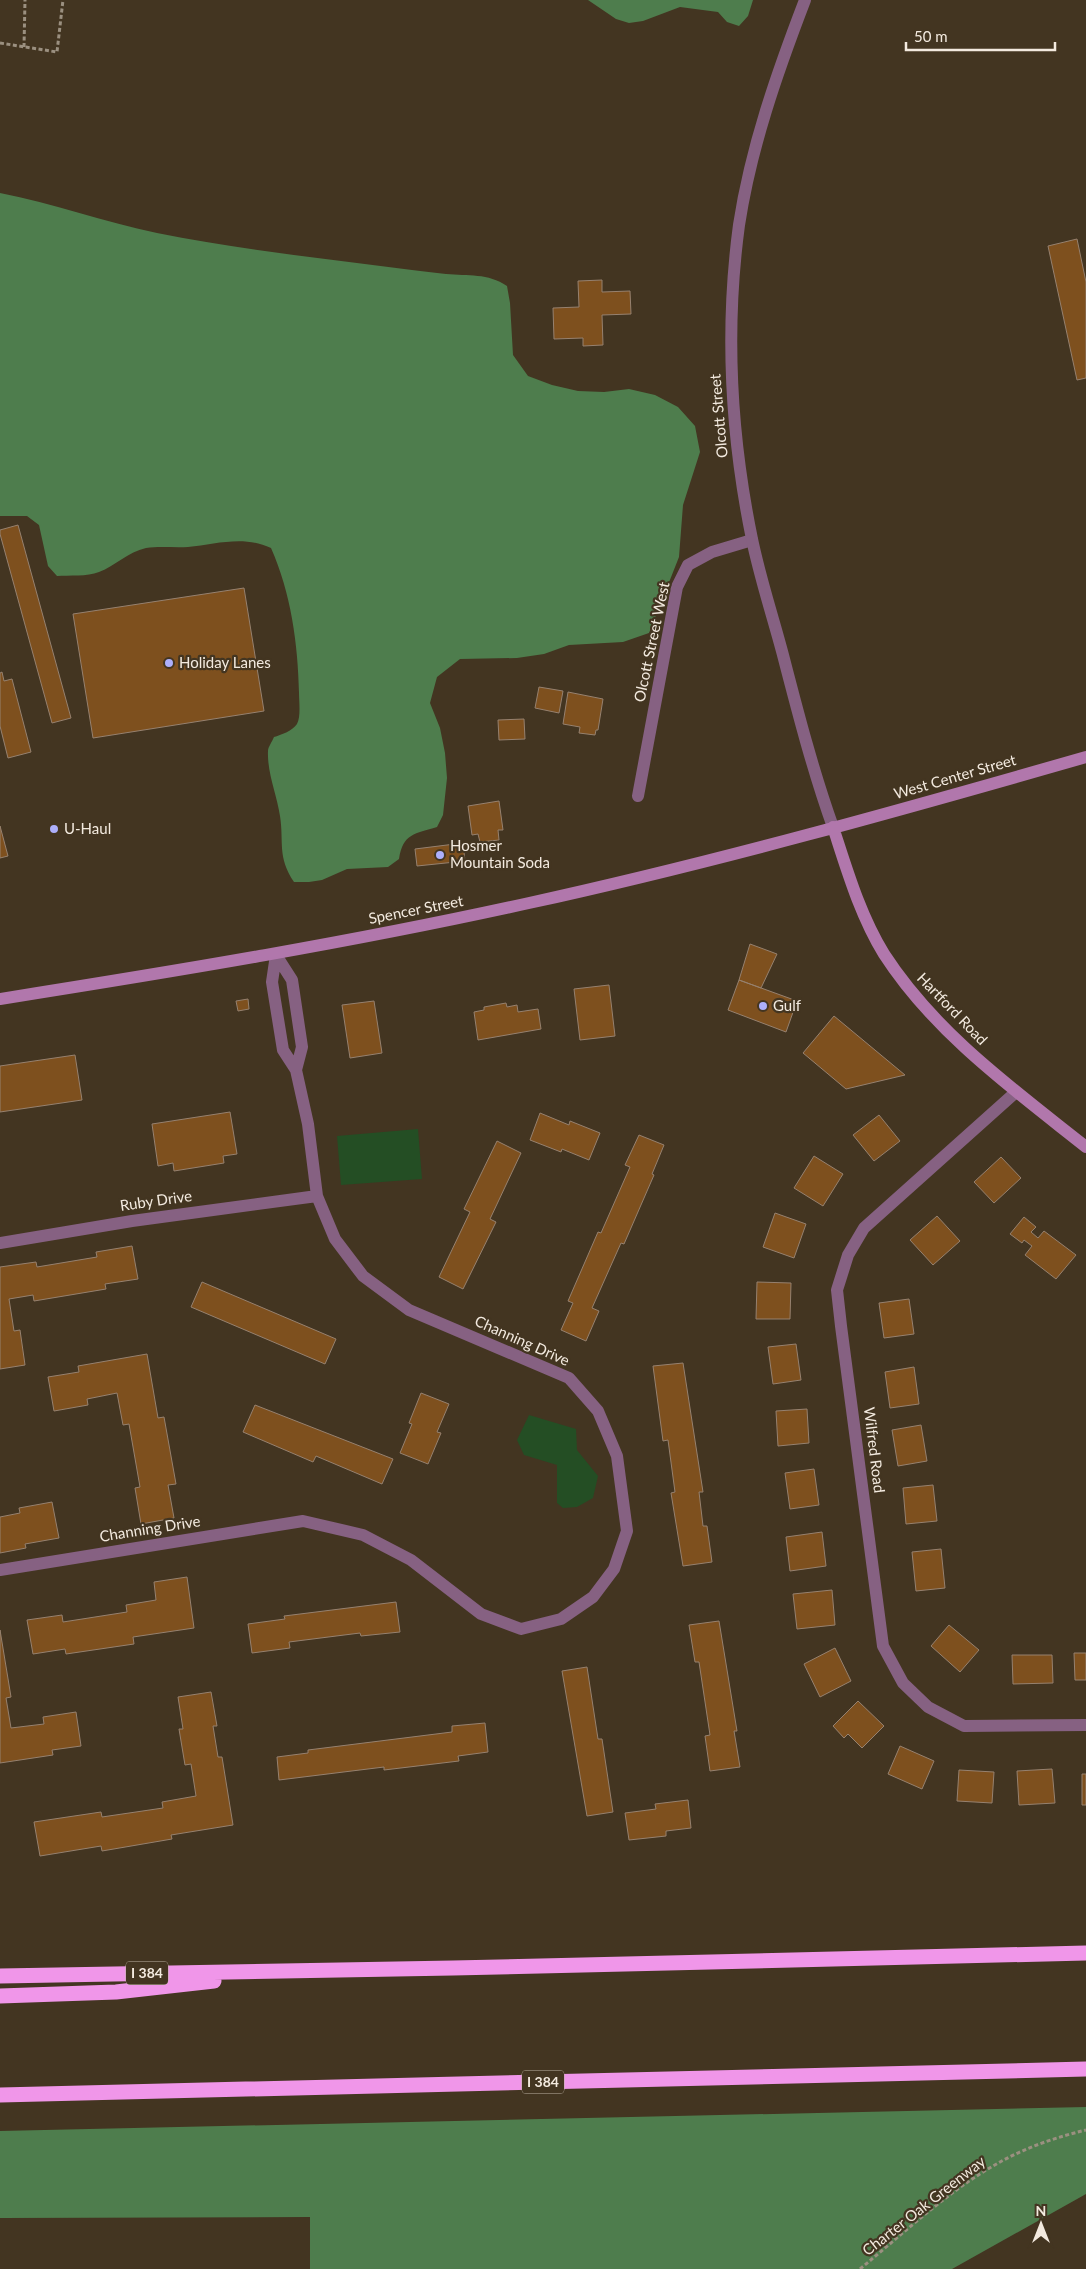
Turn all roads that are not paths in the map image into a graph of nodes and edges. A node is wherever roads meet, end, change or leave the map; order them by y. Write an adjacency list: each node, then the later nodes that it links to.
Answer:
1 (805, 0): 2 (street, Olcott Street)
2 (752, 540): 4 (street, Olcott Street West); 5 (street, Olcott Street)
3 (1086, 757): 5 (main road, West Center Street)
4 (638, 796)
5 (833, 827): 6 (main road, Spencer Street); 9 (main road, Hartford Road)
6 (276, 954): 7 (main road, Spencer Street); 8 (street, Channing Drive); 8 (street, Channing Drive)
7 (0, 999)
8 (296, 1070): 11 (street, Channing Drive)
9 (1016, 1092): 10 (main road, Hartford Road); 14 (street, Wilfred Road)
10 (1086, 1147)
11 (317, 1196): 12 (street, Ruby Drive); 13 (street, Channing Drive)
12 (0, 1243)
13 (0, 1570)
14 (1086, 1724)
15 (1086, 1953): 16 (highway, I 384)
16 (294, 1971): 17 (highway, I 384); 18 (highway)
17 (0, 1976)
18 (0, 1996)
19 (1086, 2069): 20 (highway, I 384)
20 (0, 2095)

